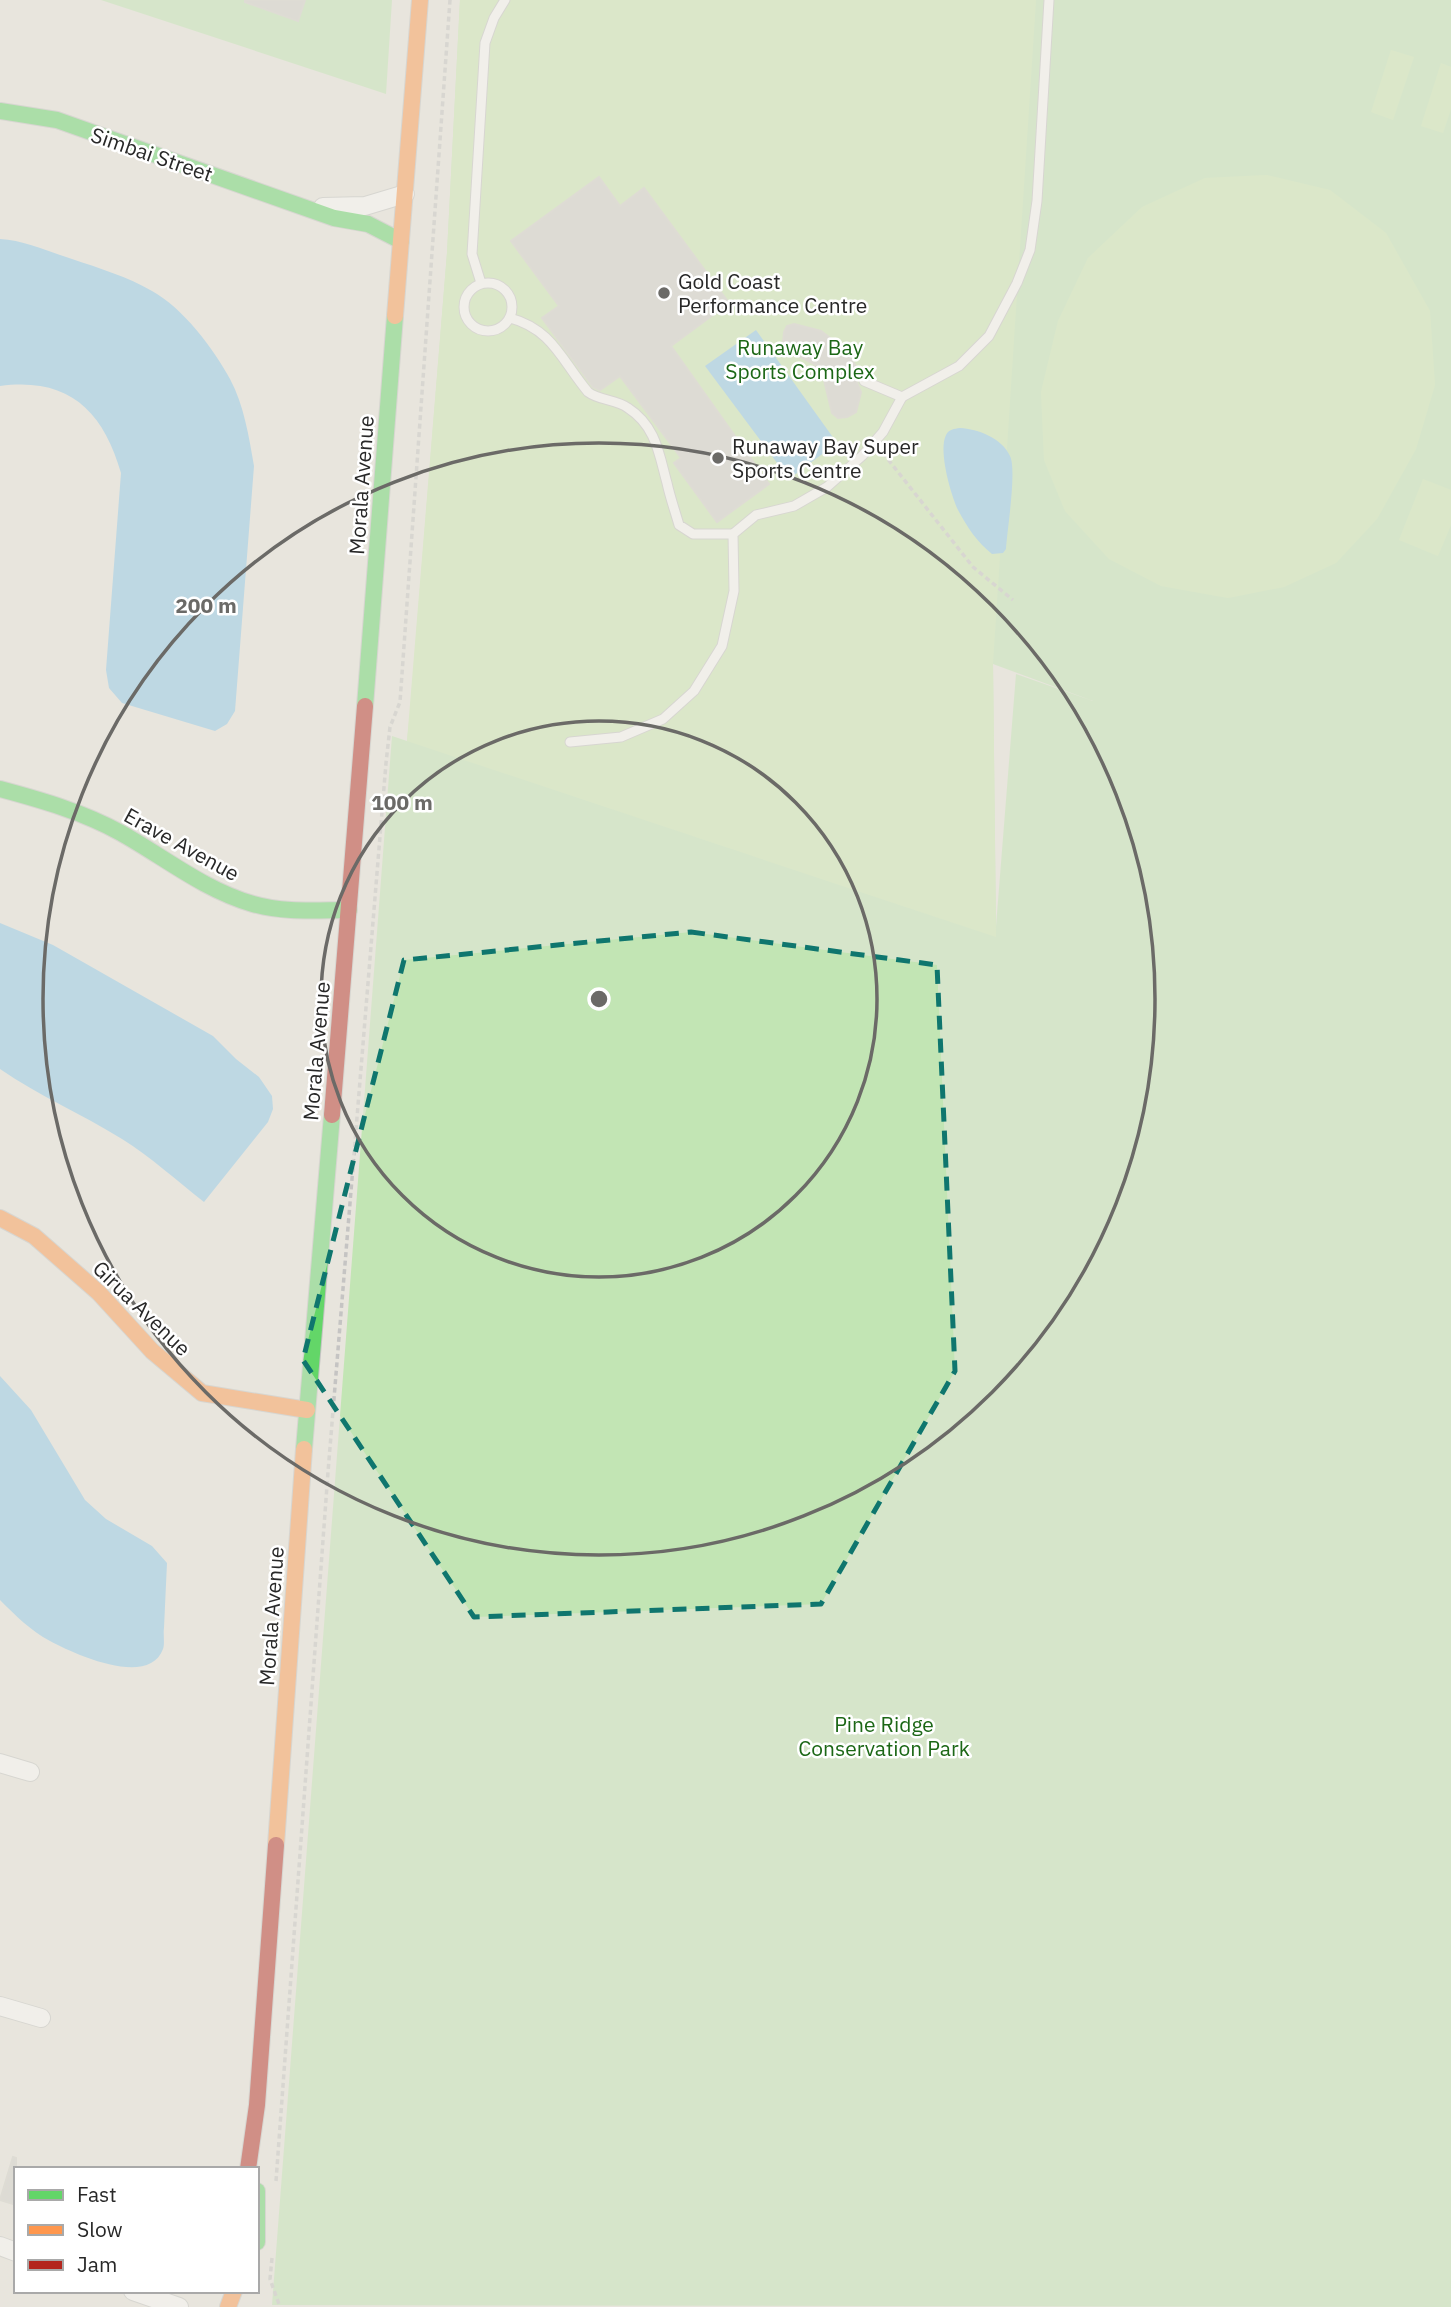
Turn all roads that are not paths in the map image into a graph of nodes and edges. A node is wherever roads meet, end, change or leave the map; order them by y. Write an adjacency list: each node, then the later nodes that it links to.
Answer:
1 (420, 0): 5 (street, Morala Avenue)
2 (505, 0): 8 (lane)
3 (1049, 0): 11 (lane)
4 (0, 111): 6 (street, Simbai Street)
5 (405, 194): 6 (street, Simbai Street); 7 (street, Morala Avenue)
6 (302, 207): 7 (street, Simbai Street)
7 (401, 241): 15 (street, Morala Avenue)
8 (481, 284): 9 (lane); 9 (lane)
9 (510, 318): 12 (lane)
10 (864, 381): 11 (lane)
11 (902, 397): 12 (lane)
12 (733, 534): 13 (lane)
13 (570, 742)
14 (0, 789): 15 (street, Erave Avenue)
15 (349, 910): 17 (street, Morala Avenue)
16 (0, 1218): 17 (street, Girua Avenue)
17 (306, 1410): 22 (street, Morala Avenue)
18 (0, 1763): 19 (street)
19 (30, 1773)
20 (0, 2006): 21 (street)
21 (41, 2018)
22 (257, 2105): 23 (street, Morala Avenue); 24 (street, Morala Avenue)
23 (248, 2167)
24 (257, 2167)
25 (139, 2293): 26 (street)
26 (179, 2307)

